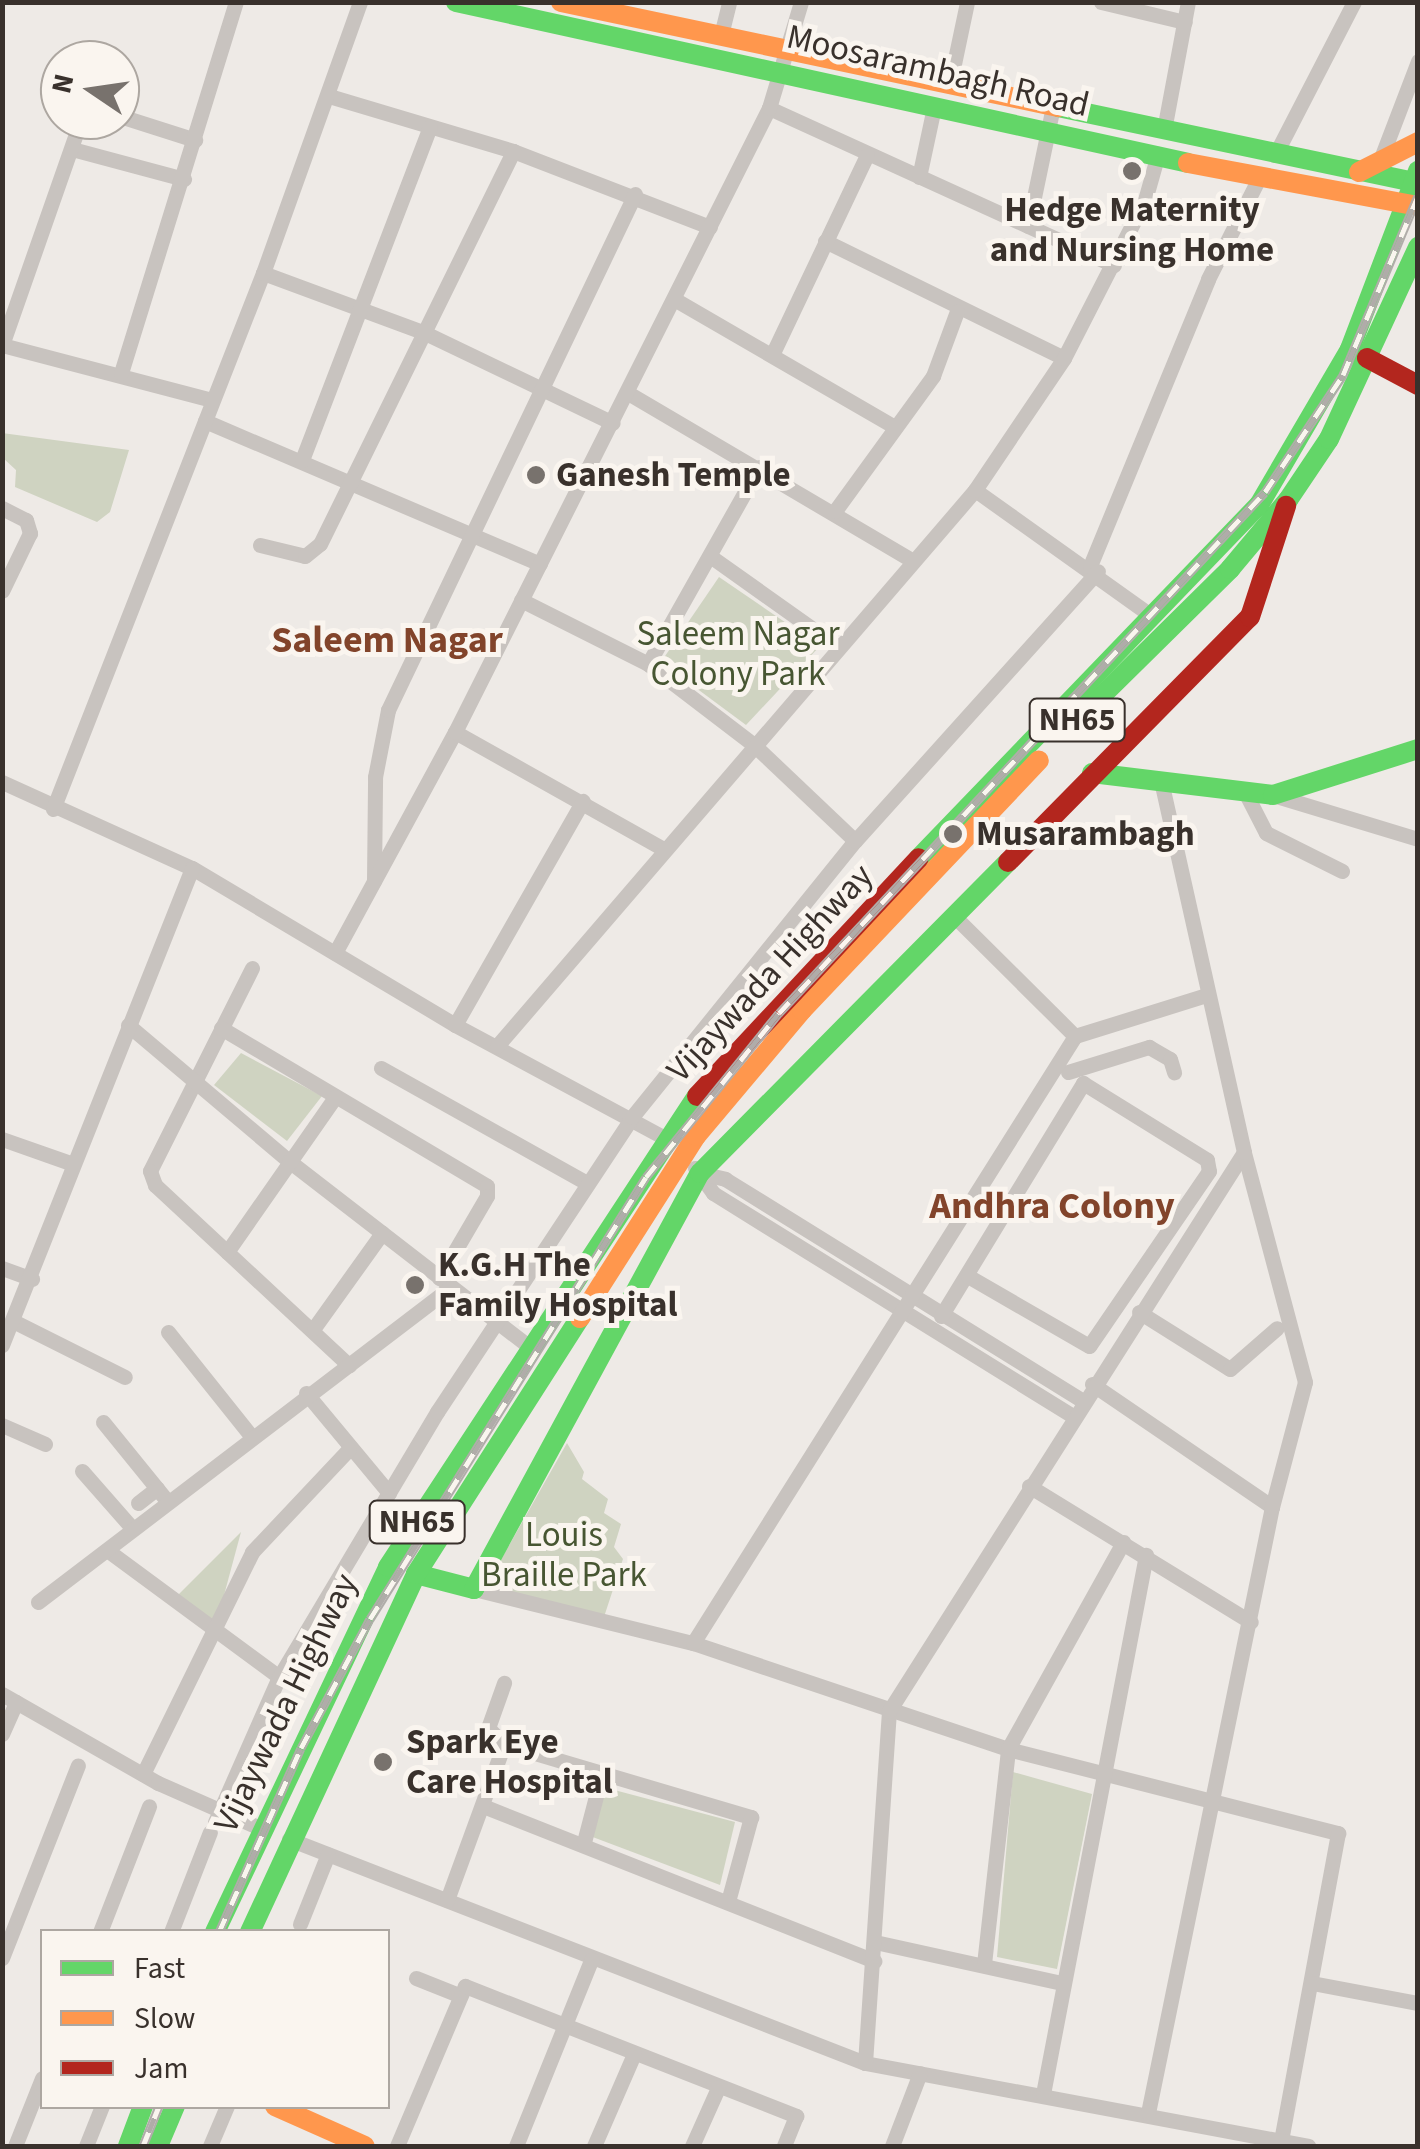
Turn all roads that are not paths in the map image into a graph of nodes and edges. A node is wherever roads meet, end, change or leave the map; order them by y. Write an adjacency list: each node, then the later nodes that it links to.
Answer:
1 (236, 2): 25 (street)
2 (360, 2): 16 (street)
3 (560, 2): 12 (main road, Moosarambagh Road)
4 (729, 2): 12 (street)
5 (801, 2): 13 (street)
6 (967, 2): 15 (street)
7 (1101, 2): 11 (street)
8 (1188, 2): 11 (street)
9 (470, 4): 13 (main road, Moosarambagh Road)
10 (1350, 4): 31 (street)
11 (1184, 22): 23 (street)
12 (721, 35): 13 (main road, Moosarambagh Road)
13 (787, 60): 15 (main road, Moosarambagh Road); 18 (main road, Moosarambagh Road); 19 (street)
14 (1418, 61): 32 (street)
15 (950, 84): 17 (main road, Moosarambagh Road)
16 (329, 96): 21 (street); 45 (street)
17 (1053, 106): 22 (street); 23 (main road, Moosarambagh Road)
18 (934, 107): 22 (main road, Moosarambagh Road); 34 (street)
19 (770, 108): 30 (street); 41 (street)
20 (140, 122): 25 (street)
21 (430, 126): 28 (street); 47 (street)
22 (1050, 128): 29 (main road, Moosarambagh Road); 40 (street)
23 (1164, 130): 31 (main road, Moosarambagh Road)
24 (75, 140): 27 (street)
25 (195, 140): 37 (street)
26 (1418, 142): 32 (main road)
27 (72, 149): 37 (street); 50 (street)
28 (512, 151): 38 (street); 49 (street)
29 (1158, 154): 35 (main road, Moosarambagh Road); 44 (street)
30 (868, 155): 34 (street); 42 (street)
31 (1275, 155): 33 (main road, Moosarambagh Road)
32 (1381, 158): 33 (main road)
33 (1359, 172): 36 (main road, Moosarambagh Road)
34 (919, 177): 40 (street)
35 (1259, 178): 39 (main road, Moosarambagh Road); 74 (street)
36 (1416, 178): 39 (main road, Vijaywada Highway / NH65)
37 (184, 180): 54 (street)
38 (635, 194): 41 (street); 56 (street)
39 (1412, 205): 77 (main road, Vijaywada Highway / NH65)
40 (1028, 226): 44 (street)
41 (710, 227): 46 (street)
42 (825, 241): 48 (street); 51 (street)
43 (1418, 247): 53 (main road, Vijaywada Highway / NH65)
44 (1114, 265): 52 (street)
45 (263, 273): 47 (street); 58 (street)
46 (674, 299): 51 (street); 57 (street)
47 (360, 308): 49 (street); 62 (street)
48 (957, 311): 52 (street); 61 (street)
49 (425, 333): 56 (street); 64 (street)
50 (2, 345): 54 (street)
51 (772, 355): 61 (street)
52 (1064, 358): 65 (street)
53 (1367, 358): 55 (main road); 66 (main road, Vijaywada Highway / NH65)
54 (121, 374): 58 (street)
55 (1418, 385)
56 (542, 386): 60 (street); 69 (street)
57 (628, 393): 60 (street); 63 (street)
58 (212, 400): 59 (street)
59 (205, 421): 62 (street); 89 (street)
60 (613, 422): 73 (street)
61 (894, 426): 68 (street)
62 (302, 460): 64 (street)
63 (759, 467): 68 (street); 71 (street)
64 (352, 480): 69 (street); 70 (street)
65 (974, 490): 72 (street); 74 (street)
66 (1288, 500): 83 (main road); 106 (main road, Vijaywada Highway / NH65)
67 (2, 508): 75 (street)
68 (835, 512): 72 (street)
69 (471, 534): 73 (street); 95 (street)
70 (260, 545)
71 (710, 556): 78 (street); 79 (street)
72 (910, 559): 78 (street)
73 (540, 564): 76 (street)
74 (1094, 569): 77 (street); 91 (street)
75 (2, 590)
76 (521, 600): 79 (street); 80 (street)
77 (1150, 615): 103 (main road, Vijaywada Highway / NH65)
78 (838, 647): 81 (street)
79 (648, 664): 81 (street)
80 (454, 732): 88 (street); 95 (street)
81 (754, 745): 91 (street); 92 (street)
82 (1418, 749): 87 (main road)
83 (1092, 773): 85 (main road); 96 (main road)
84 (2, 782): 89 (street)
85 (1162, 785): 86 (main road); 99 (street)
86 (1246, 792): 87 (main road); 94 (street)
87 (1274, 795): 90 (street)
88 (583, 800): 92 (street); 101 (street)
89 (54, 809): 93 (street)
90 (1418, 839)
91 (855, 841): 113 (street)
92 (662, 848): 105 (street)
93 (192, 868): 97 (street); 100 (street)
94 (1342, 871)
95 (374, 884): 97 (street)
96 (952, 915): 104 (street); 120 (main road)
97 (335, 953): 101 (street)
98 (252, 968): 102 (street)
99 (1207, 995): 104 (street); 116 (street)
100 (128, 1025): 110 (street); 119 (street)
101 (456, 1025): 105 (street)
102 (221, 1028): 110 (street); 112 (street)
103 (750, 1034): 106 (main road); 115 (main road, Vijaywada Highway / NH65)
104 (1074, 1036): 108 (street)
105 (497, 1046): 113 (street)
106 (769, 1050): 117 (main road, Vijaywada Highway / NH65)
107 (381, 1068): 121 (street)
108 (1062, 1068): 109 (street); 111 (street); 128 (street)
109 (1174, 1072)
110 (196, 1082): 118 (street); 123 (street)
111 (1083, 1083): 125 (street); 125 (street)
112 (335, 1098): 118 (street); 127 (street)
113 (632, 1117): 115 (street); 121 (street)
114 (2, 1139): 119 (street)
115 (667, 1140): 137 (main road, Vijaywada Highway / NH65)
116 (1244, 1152): 129 (street); 155 (street)
117 (682, 1157): 120 (street); 162 (main road, Vijaywada Highway / NH65)
118 (288, 1161): 122 (street); 123 (street)
119 (74, 1164): 126 (street)
120 (700, 1173): 128 (street); 163 (main road)
121 (588, 1183): 132 (street)
122 (382, 1234): 127 (street); 133 (street)
123 (227, 1252): 133 (street)
124 (2, 1268): 126 (street)
125 (968, 1276): 130 (street)
126 (32, 1280): 131 (street)
127 (445, 1282): 132 (street); 138 (street)
128 (902, 1302): 130 (street); 143 (street); 167 (street)
129 (1139, 1312): 134 (street); 140 (street)
130 (941, 1316): 142 (street)
131 (13, 1321): 136 (street); 139 (street)
132 (498, 1324): 137 (street); 152 (street)
133 (314, 1328): 138 (street)
134 (1277, 1328)
135 (168, 1332): 146 (street)
136 (2, 1344)
137 (531, 1348): 183 (main road, Vijaywada Highway / NH65)
138 (349, 1364): 141 (street)
139 (125, 1377)
140 (1092, 1384): 142 (street); 155 (street)
141 (306, 1394): 146 (street); 148 (street)
142 (1083, 1401): 143 (street)
143 (1074, 1417): 150 (street)
144 (103, 1422): 151 (street)
145 (2, 1425): 147 (street)
146 (252, 1436): 153 (street)
147 (44, 1444)
148 (349, 1449): 152 (street); 166 (street)
149 (82, 1472): 156 (street)
150 (1029, 1486): 159 (street); 171 (street)
151 (157, 1488): 153 (street); 154 (street)
152 (388, 1493): 168 (street)
153 (168, 1502): 158 (street)
154 (138, 1503)
155 (1272, 1507): 165 (street)
156 (121, 1515): 157 (street); 158 (street)
157 (107, 1527)
158 (133, 1529): 160 (street)
159 (1123, 1542): 161 (street); 174 (street)
160 (107, 1550): 164 (street); 166 (street)
161 (1146, 1555): 165 (street); 177 (street)
162 (416, 1574): 163 (main road); 184 (main road, Vijaywada Highway / NH65)
163 (474, 1589): 167 (street)
164 (38, 1602)
165 (1251, 1622): 179 (street)
166 (216, 1630): 168 (street); 176 (street)
167 (693, 1643): 171 (street)
168 (280, 1677): 182 (street)
169 (504, 1684): 173 (street)
170 (9, 1698): 172 (street); 176 (street)
171 (890, 1711): 174 (street); 194 (street)
172 (2, 1734)
173 (504, 1744): 178 (street); 181 (street)
174 (1008, 1749): 177 (street); 198 (street)
175 (78, 1765): 195 (street)
176 (144, 1774): 182 (street)
177 (1102, 1774): 179 (street); 200 (street)
178 (601, 1776): 185 (street); 187 (street)
179 (1215, 1802): 201 (street); 216 (street)
180 (150, 1806): 190 (street)
181 (483, 1806): 185 (street); 188 (street)
182 (215, 1822): 183 (street); 191 (street)
183 (260, 1828): 192 (main road, Vijaywada Highway / NH65)
184 (289, 1839): 186 (street); 193 (main road, Vijaywada Highway / NH65)
185 (584, 1842): 187 (street)
186 (328, 1854): 188 (street); 189 (street)
187 (729, 1898): 197 (street)
188 (447, 1900): 196 (street)
189 (300, 1924)
190 (101, 1929)
191 (173, 1929)
192 (217, 1929)
193 (251, 1929)
194 (874, 1942): 197 (street); 198 (street)
195 (2, 1958)
196 (591, 1960): 204 (street); 206 (street)
197 (874, 1961): 206 (street)
198 (984, 1964): 200 (street)
199 (416, 1978): 202 (street)
200 (1060, 1983): 210 (street)
201 (1312, 1983): 203 (street); 217 (street)
202 (461, 1996): 204 (street); 224 (street)
203 (1418, 2003)
204 (564, 2025): 205 (street); 225 (street)
205 (634, 2054): 209 (street); 226 (street)
206 (865, 2063): 207 (street)
207 (920, 2073): 210 (street); 229 (street)
208 (40, 2083): 218 (street)
209 (718, 2088): 227 (street); 228 (street)
210 (1043, 2094): 216 (street)
211 (101, 2109): 219 (street)
212 (142, 2109): 220 (main road)
213 (174, 2109): 221 (main road)
214 (225, 2109): 222 (street)
215 (281, 2109): 223 (main road)
216 (1148, 2113): 217 (street)
217 (1281, 2141): 230 (street)
218 (16, 2146)
219 (86, 2146)
220 (128, 2146)
221 (158, 2146)
222 (210, 2146)
223 (364, 2146)
224 (397, 2146)
225 (516, 2146)
226 (594, 2146)
227 (692, 2146)
228 (784, 2146)
229 (892, 2146)
230 (1308, 2146)

